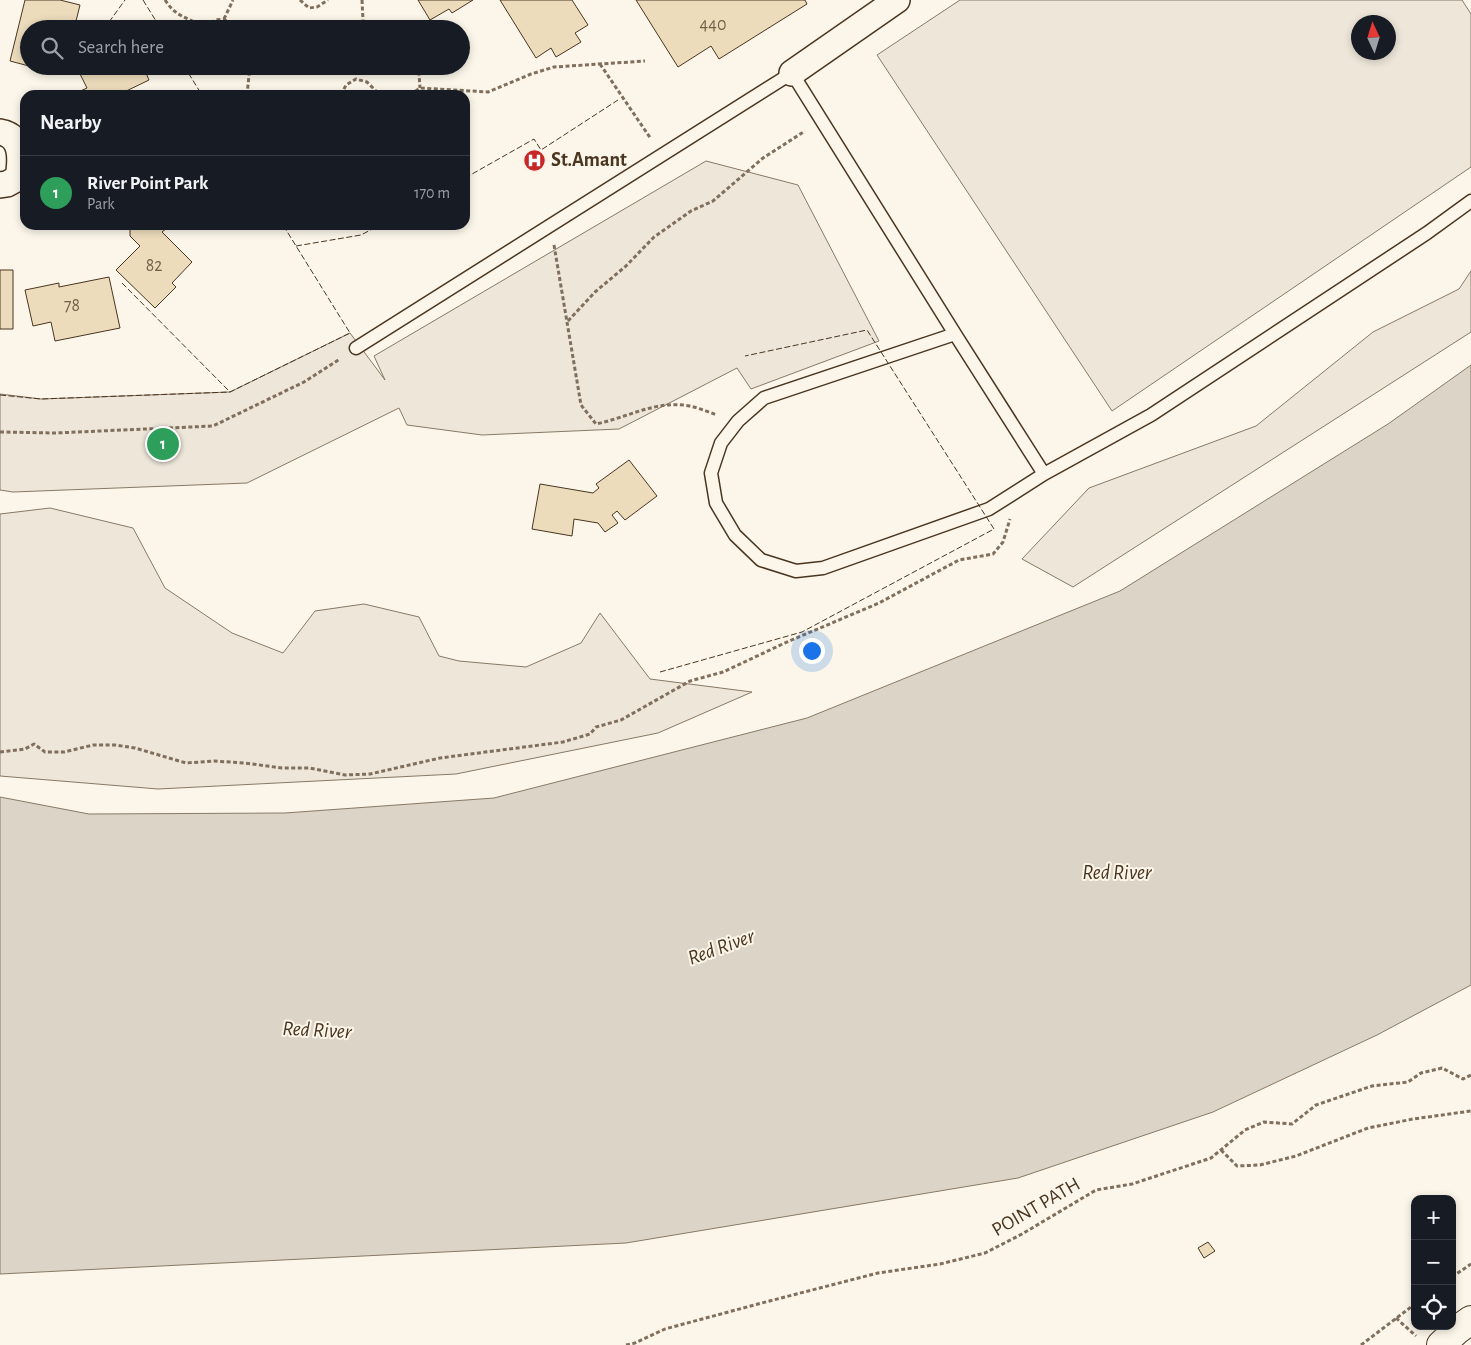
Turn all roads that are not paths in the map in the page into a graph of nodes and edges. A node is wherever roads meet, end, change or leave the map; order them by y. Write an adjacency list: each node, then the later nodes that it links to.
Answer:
1 (897, 0): 2 (street)
2 (792, 72): 8 (lane); 9 (lane)
3 (0, 132): 4 (street)
4 (20, 154)
5 (20, 167): 6 (street)
6 (0, 185)
7 (1471, 201): 10 (lane)
8 (955, 334): 10 (lane); 10 (lane)
9 (356, 348)
10 (1044, 474)

